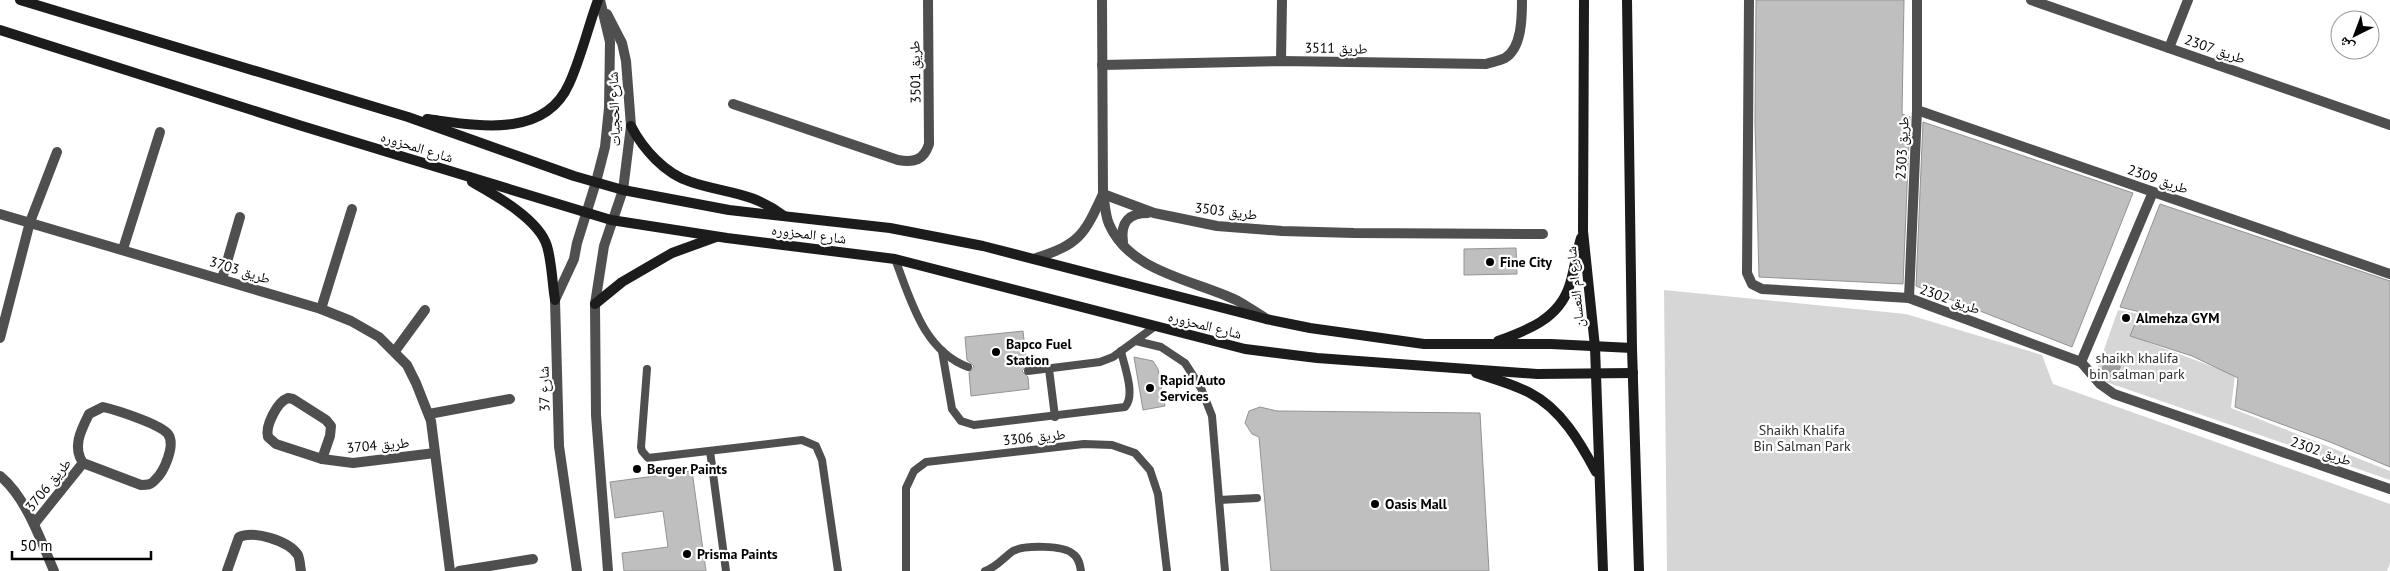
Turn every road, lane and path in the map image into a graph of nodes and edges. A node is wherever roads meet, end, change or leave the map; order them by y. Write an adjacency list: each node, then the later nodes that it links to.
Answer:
1 (20, 0): 19 (main road, شارع المحزوره)
2 (599, 0): 19 (main road); 21 (street, شارع الحجيات); 25 (street, شارع الحجيات)
3 (928, 0): 17 (street, طريق 3501)
4 (1102, 0): 16 (street)
5 (1282, 0): 15 (street)
6 (1522, 0): 15 (street, طريق 3511)
7 (1584, 0): 37 (main road, شارع ام النعسان)
8 (1627, 0): 57 (main road)
9 (1750, 0): 46 (street, طريق 2302)
10 (1917, 0): 18 (street, طريق 2303)
11 (2031, 0): 14 (street, طريق 2307)
12 (2188, 0): 14 (street)
13 (0, 30): 24 (main road, شارع المحزوره)
14 (2169, 48): 20 (street, طريق 2307)
15 (1281, 61): 16 (street, طريق 3511)
16 (1102, 65): 28 (street)
17 (733, 104)
18 (1917, 110): 27 (street, طريق 2309); 46 (street, طريق 2303)
19 (408, 117): 25 (main road, شارع المحزوره)
20 (2390, 125)
21 (631, 126): 26 (street, شارع الحجيات); 33 (main road)
22 (160, 132): 41 (street)
23 (57, 152): 36 (street)
24 (456, 173): 30 (main road, شارع المحزوره); 47 (main road)
25 (596, 182): 26 (main road, شارع المحزوره); 30 (street, شارع الحجيات)
26 (623, 190): 33 (main road, شارع المحزوره); 35 (street, شارع الحجيات)
27 (2153, 192): 44 (street, طريق 2309); 61 (street)
28 (1103, 194): 31 (street, طريق 3503); 40 (street); 42 (street)
29 (352, 209): 49 (street)
30 (587, 211): 35 (main road, شارع المحزوره); 47 (street, شارع 37)
31 (1154, 213): 38 (street, طريق 3503); 40 (street)
32 (0, 214): 36 (street, طريق 3703)
33 (784, 216): 42 (main road, شارع المحزوره)
34 (240, 217): 45 (street)
35 (611, 220): 39 (main road, شارع المحزوره); 48 (street, شارع الحجيات)
36 (30, 222): 41 (street, طريق 3703); 53 (street)
37 (1583, 231): 55 (main road); 56 (main road, شارع ام النعسان)
38 (1543, 234)
39 (719, 236): 43 (main road, شارع المحزوره); 48 (main road)
40 (1123, 243): 51 (street)
41 (123, 249): 45 (street, طريق 3703)
42 (1036, 258): 51 (main road, شارع المحزوره)
43 (895, 259): 52 (main road, شارع المحزوره); 59 (lane)
44 (2390, 274)
45 (222, 279): 49 (street, طريق 3703)
46 (1909, 298): 61 (street, طريق 2302)
47 (555, 300): 88 (street, شارع 37)
48 (595, 304): 89 (street, شارع الحجيات)
49 (321, 310): 58 (street, طريق 3703)
50 (425, 310): 58 (street)
51 (1266, 319): 55 (main road, شارع المحزوره)
52 (1154, 327): 54 (lane); 63 (main road, شارع المحزوره)
53 (0, 338)
54 (1136, 341): 60 (lane); 80 (lane)
55 (1490, 344): 56 (main road, شارع المحزوره)
56 (1594, 347): 57 (main road, شارع المحزوره); 67 (main road, شارع ام النعسان)
57 (1632, 348): 68 (main road)
58 (395, 351): 70 (street, طريق 3703)
59 (942, 351): 62 (lane); 71 (lane)
60 (1121, 351): 65 (lane); 71 (lane)
61 (2081, 362): 78 (street, طريق 2302)
62 (968, 367)
63 (1460, 368): 67 (main road, شارع المحزوره); 77 (main road)
64 (647, 369): 72 (lane)
65 (1049, 369): 66 (lane); 71 (lane)
66 (1028, 371)
67 (1595, 373): 68 (main road, شارع المحزوره); 77 (main road, شارع ام النعسان)
68 (1633, 373): 98 (main road)
69 (510, 399): 70 (street)
70 (429, 414): 73 (street, طريق 3703)
71 (1055, 417)
72 (710, 451): 90 (lane); 91 (lane)
73 (435, 453): 74 (street, طريق 3704); 86 (street, طريق 3703)
74 (322, 459): 74 (street, طريق 3704)
75 (83, 463): 75 (street, طريق 3706); 81 (street, طريق 3706)
76 (0, 476): 81 (street)
77 (1598, 476): 97 (main road, شارع ام النعسان)
78 (2390, 490)
79 (1257, 498): 80 (lane)
80 (1219, 500): 96 (lane)
81 (34, 524): 83 (street)
82 (533, 559): 87 (street)
83 (54, 571)
84 (227, 571): 85 (street)
85 (301, 571)
86 (450, 571)
87 (459, 571)
88 (577, 571)
89 (608, 571)
90 (726, 571)
91 (838, 571)
92 (906, 571): 95 (lane, طريق 3306)
93 (985, 571): 94 (lane)
94 (1081, 571)
95 (1167, 571)
96 (1225, 571)
97 (1603, 571)
98 (1639, 571)

